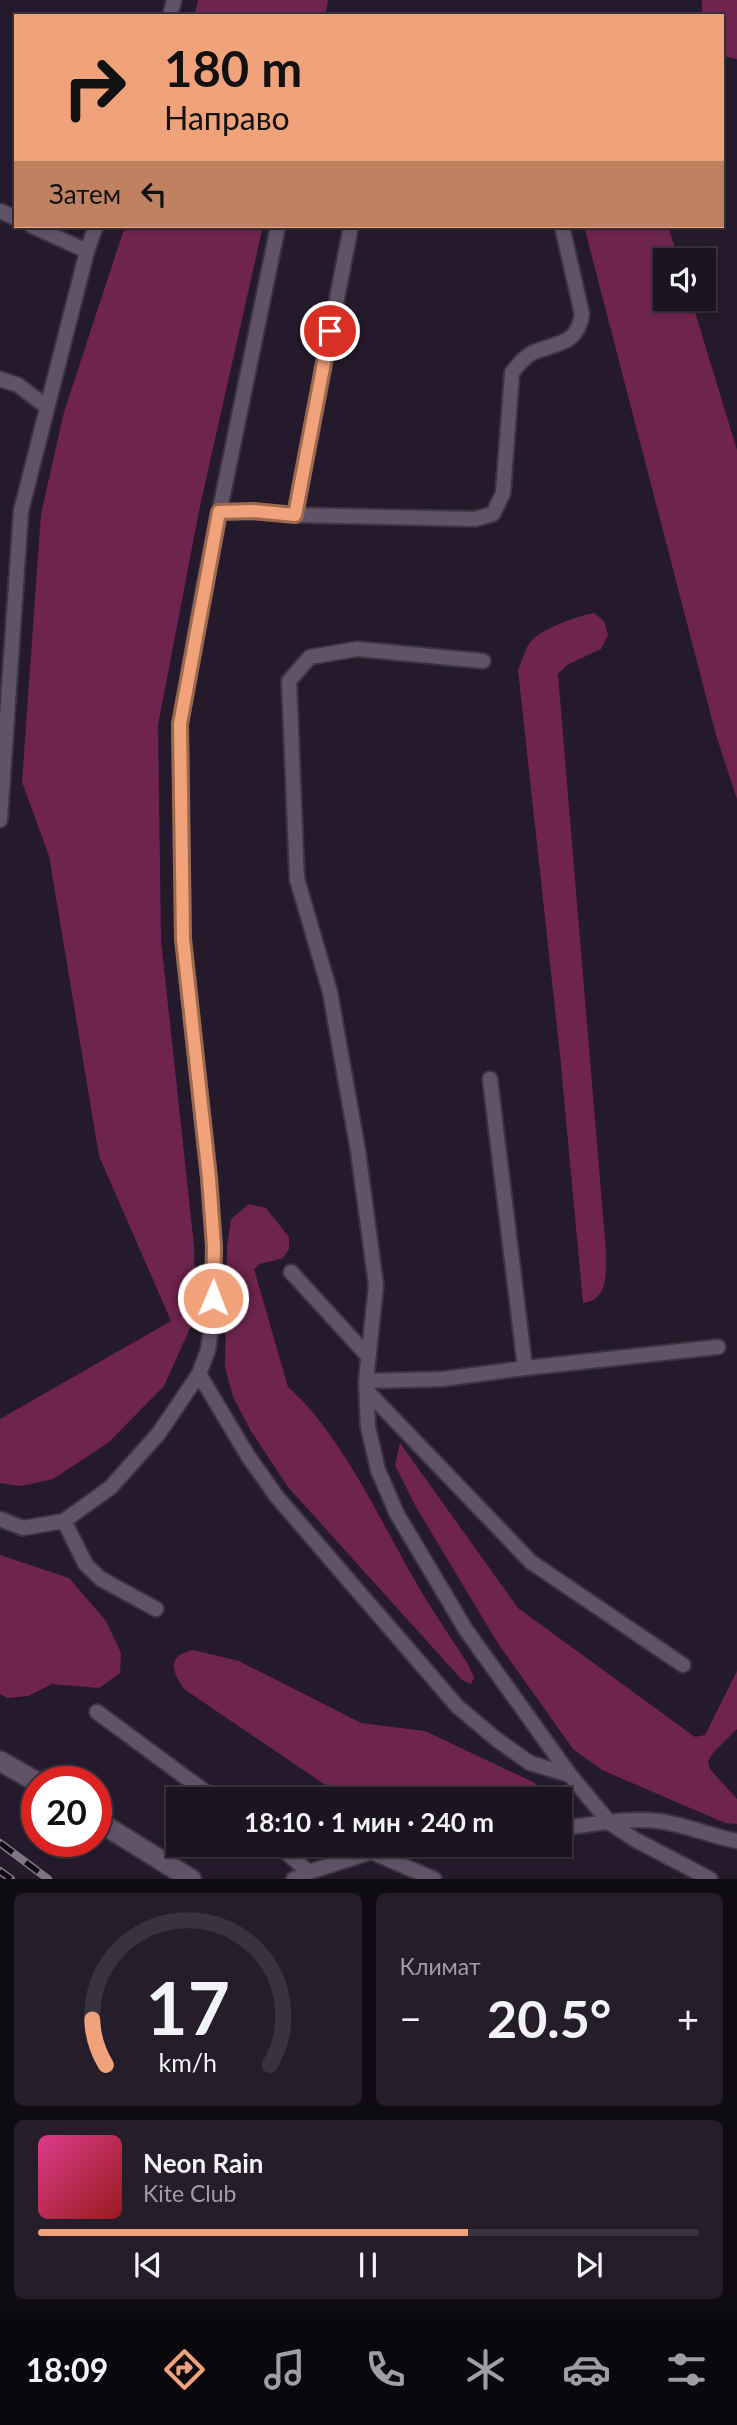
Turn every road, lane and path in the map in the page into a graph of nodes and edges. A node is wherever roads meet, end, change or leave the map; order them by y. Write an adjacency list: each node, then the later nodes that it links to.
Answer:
1 (36, 228): 6 (lane)
2 (95, 228): 6 (lane)
3 (278, 228): 9 (lane)
4 (351, 228): 10 (lane)
5 (562, 228): 10 (lane)
6 (87, 251): 8 (lane)
7 (0, 379): 8 (lane)
8 (47, 408): 12 (lane)
9 (219, 512): 10 (lane); 18 (lane)
10 (295, 515)
11 (483, 661): 16 (lane)
12 (0, 820)
13 (490, 1079): 17 (lane)
14 (291, 1272): 16 (lane)
15 (718, 1347): 17 (lane)
16 (367, 1355): 19 (lane)
17 (526, 1368): 19 (lane)
18 (199, 1374): 21 (lane); 27 (lane)
19 (366, 1386): 23 (lane); 27 (lane)
20 (0, 1519): 21 (lane)
21 (64, 1521): 22 (lane)
22 (156, 1609)
23 (683, 1665)
24 (97, 1712): 28 (lane)
25 (0, 1761): 26 (street)
26 (21, 1773)
27 (570, 1774): 29 (lane)
28 (199, 1787)
29 (610, 1823): 30 (lane); 32 (lane); 40 (lane)
30 (572, 1827)
31 (112, 1830): 37 (street)
32 (737, 1840)
33 (291, 1857): 36 (lane)
34 (360, 1857): 36 (lane)
35 (382, 1857): 39 (lane)
36 (309, 1872): 38 (lane)
37 (191, 1879)
38 (294, 1879)
39 (434, 1879)
40 (709, 1879)

